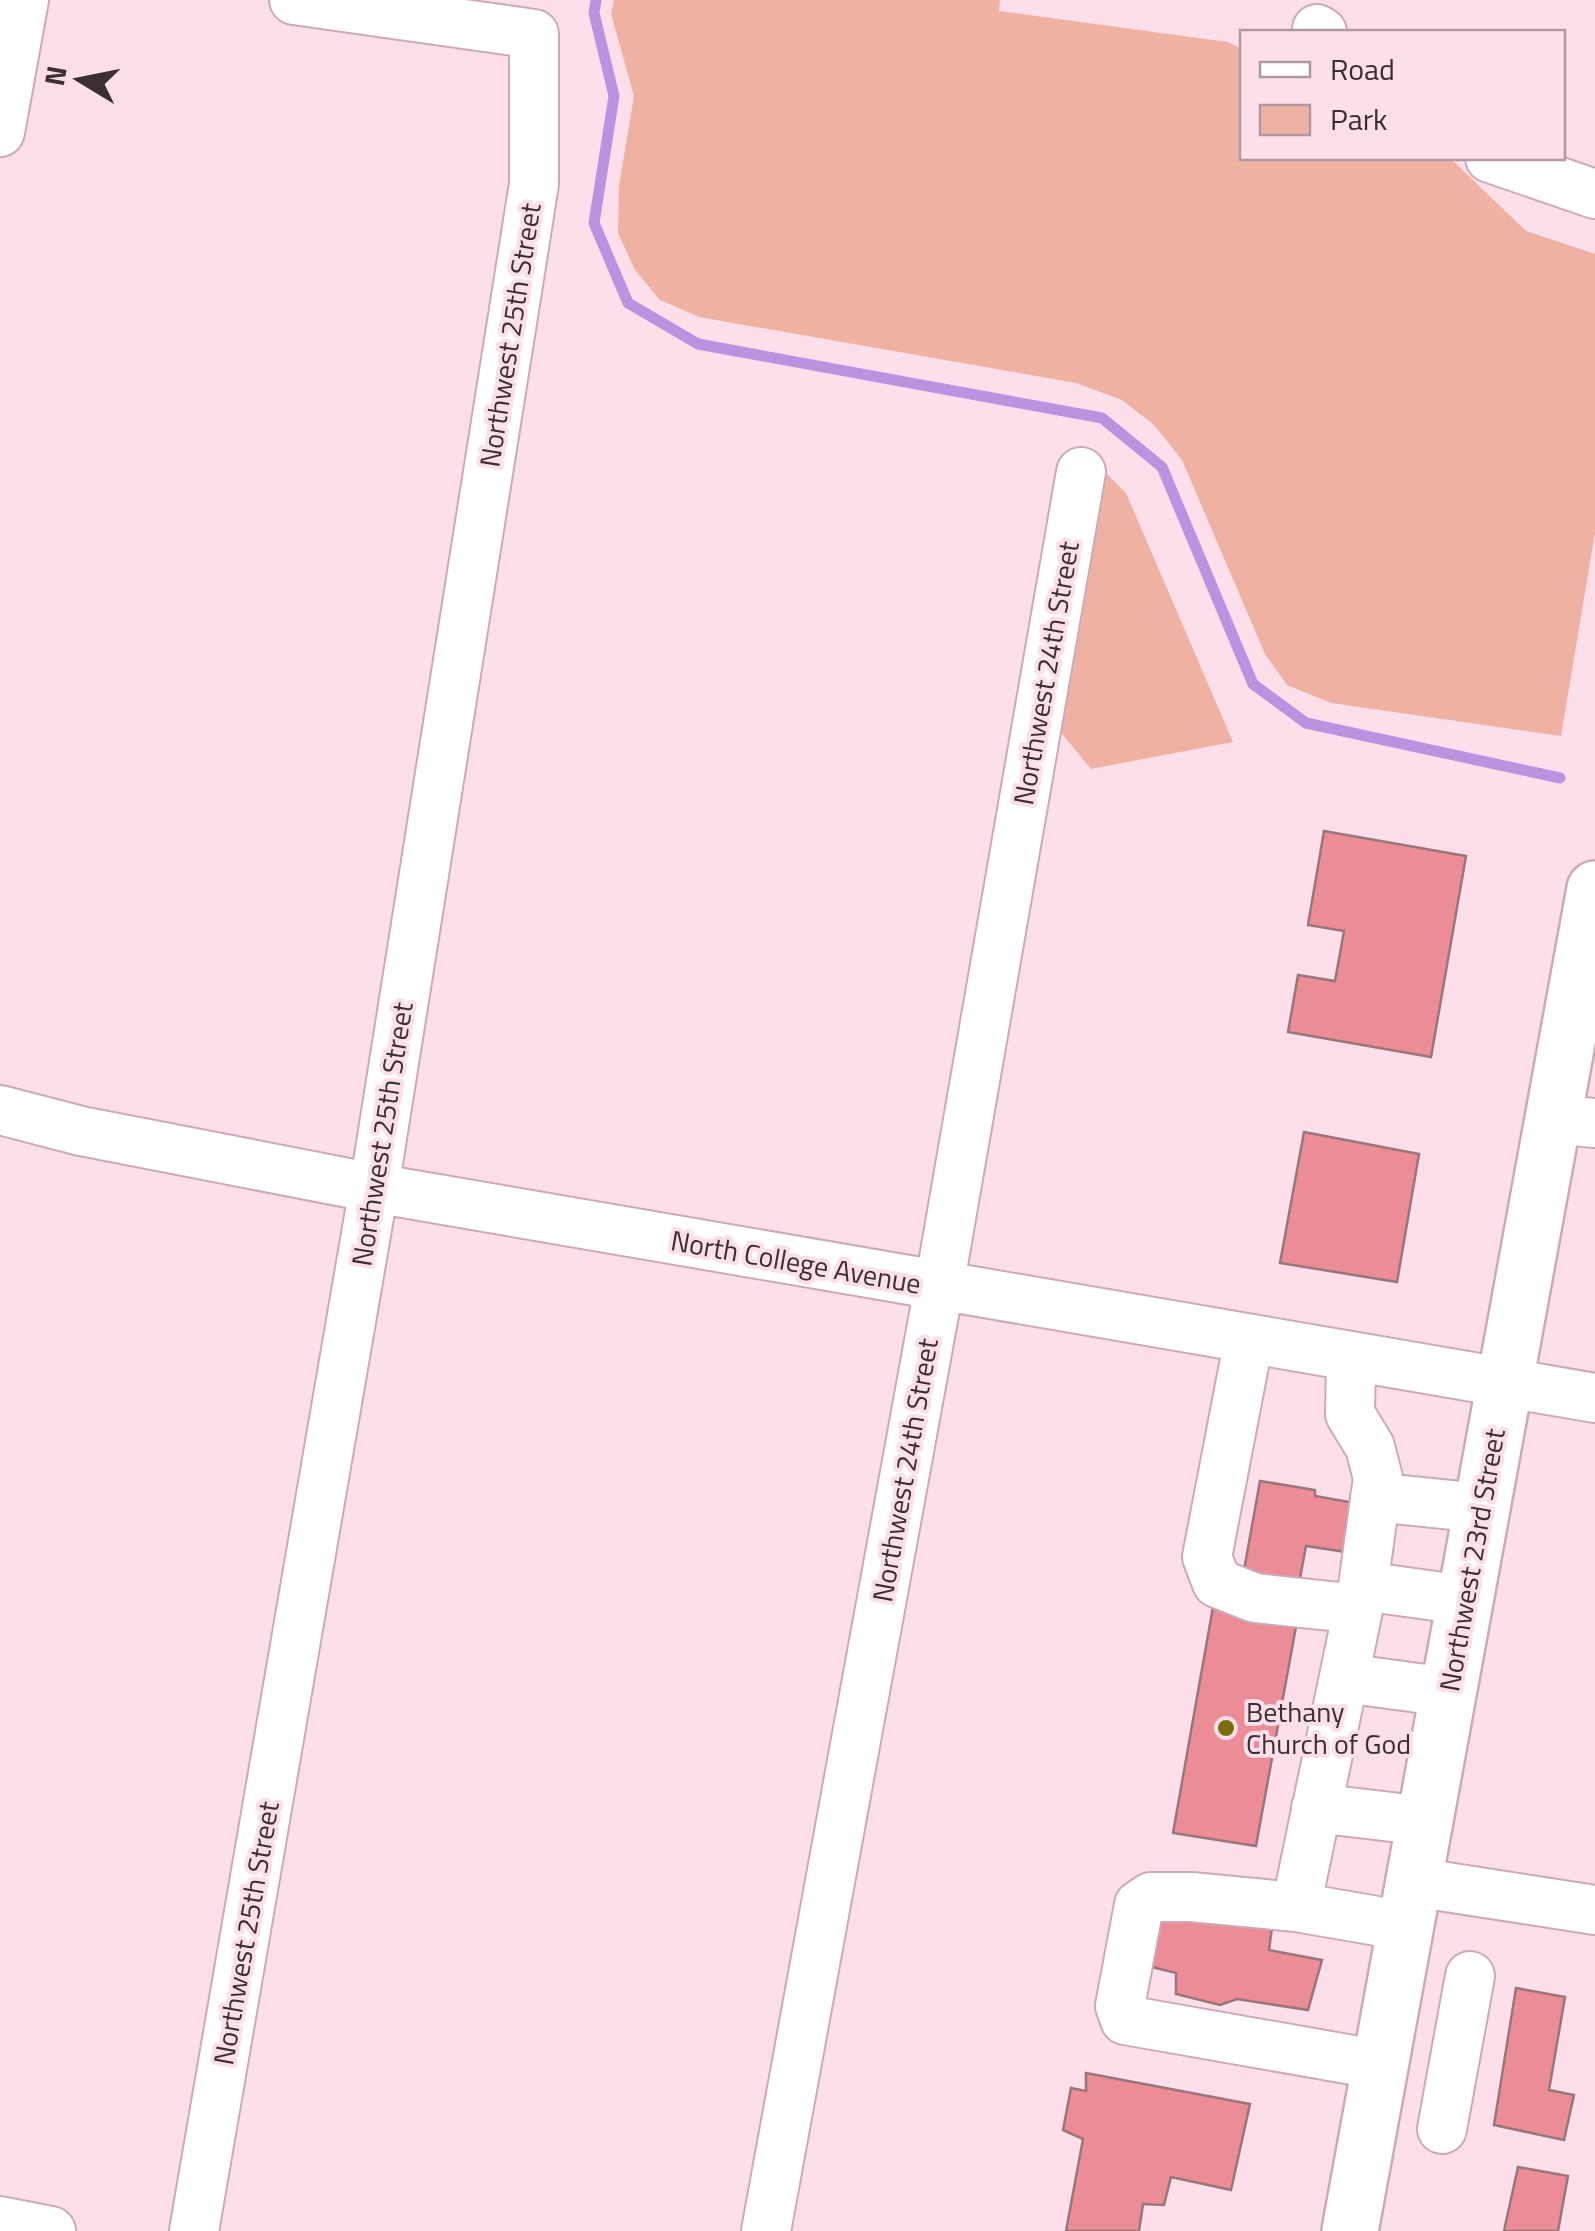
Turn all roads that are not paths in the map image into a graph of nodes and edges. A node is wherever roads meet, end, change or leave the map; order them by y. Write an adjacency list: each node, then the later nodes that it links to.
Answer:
1 (24, 0): 3 (street)
2 (294, 0): 11 (street, Northwest 25th Street)
3 (0, 132)
4 (1496, 160): 5 (street)
5 (1595, 194)
6 (1082, 472): 12 (street, Northwest 24th Street)
7 (1595, 889): 8 (main road, Northwest 23rd Street)
8 (1588, 972): 10 (main road, Northwest 23rd Street)
9 (0, 1110): 11 (street, North College Avenue)
10 (1574, 1121): 15 (main road, Northwest 23rd Street)
11 (374, 1188): 12 (street, North College Avenue); 34 (street, Northwest 25th Street)
12 (939, 1287): 13 (street, North College Avenue); 35 (street, Northwest 24th Street)
13 (1250, 1339): 14 (street, North College Avenue); 19 (street)
14 (1351, 1357): 15 (street, North College Avenue); 17 (street)
15 (1504, 1382): 16 (street, North College Avenue); 18 (main road, Northwest 23rd Street)
16 (1595, 1398)
17 (1376, 1497): 18 (street); 19 (street)
18 (1481, 1508): 20 (main road, Northwest 23rd Street)
19 (1360, 1597): 20 (street); 21 (street)
20 (1464, 1600): 22 (main road, Northwest 23rd Street)
21 (1344, 1678): 22 (street); 23 (street)
22 (1448, 1692): 24 (main road, Northwest 23rd Street)
23 (1316, 1808): 24 (street); 26 (street)
24 (1425, 1822): 25 (main road, Northwest 23rd Street)
25 (1410, 1904): 26 (street); 27 (street); 30 (main road, Northwest 23rd Street)
26 (1296, 1907): 30 (street)
27 (1595, 1910)
28 (1470, 1976): 29 (street)
29 (1456, 2050): 30 (street); 31 (street)
30 (1383, 2051): 36 (main road, Northwest 23rd Street)
31 (1442, 2129)
32 (0, 2222): 33 (street)
33 (51, 2231)
34 (194, 2231)
35 (766, 2231)
36 (1350, 2231)

